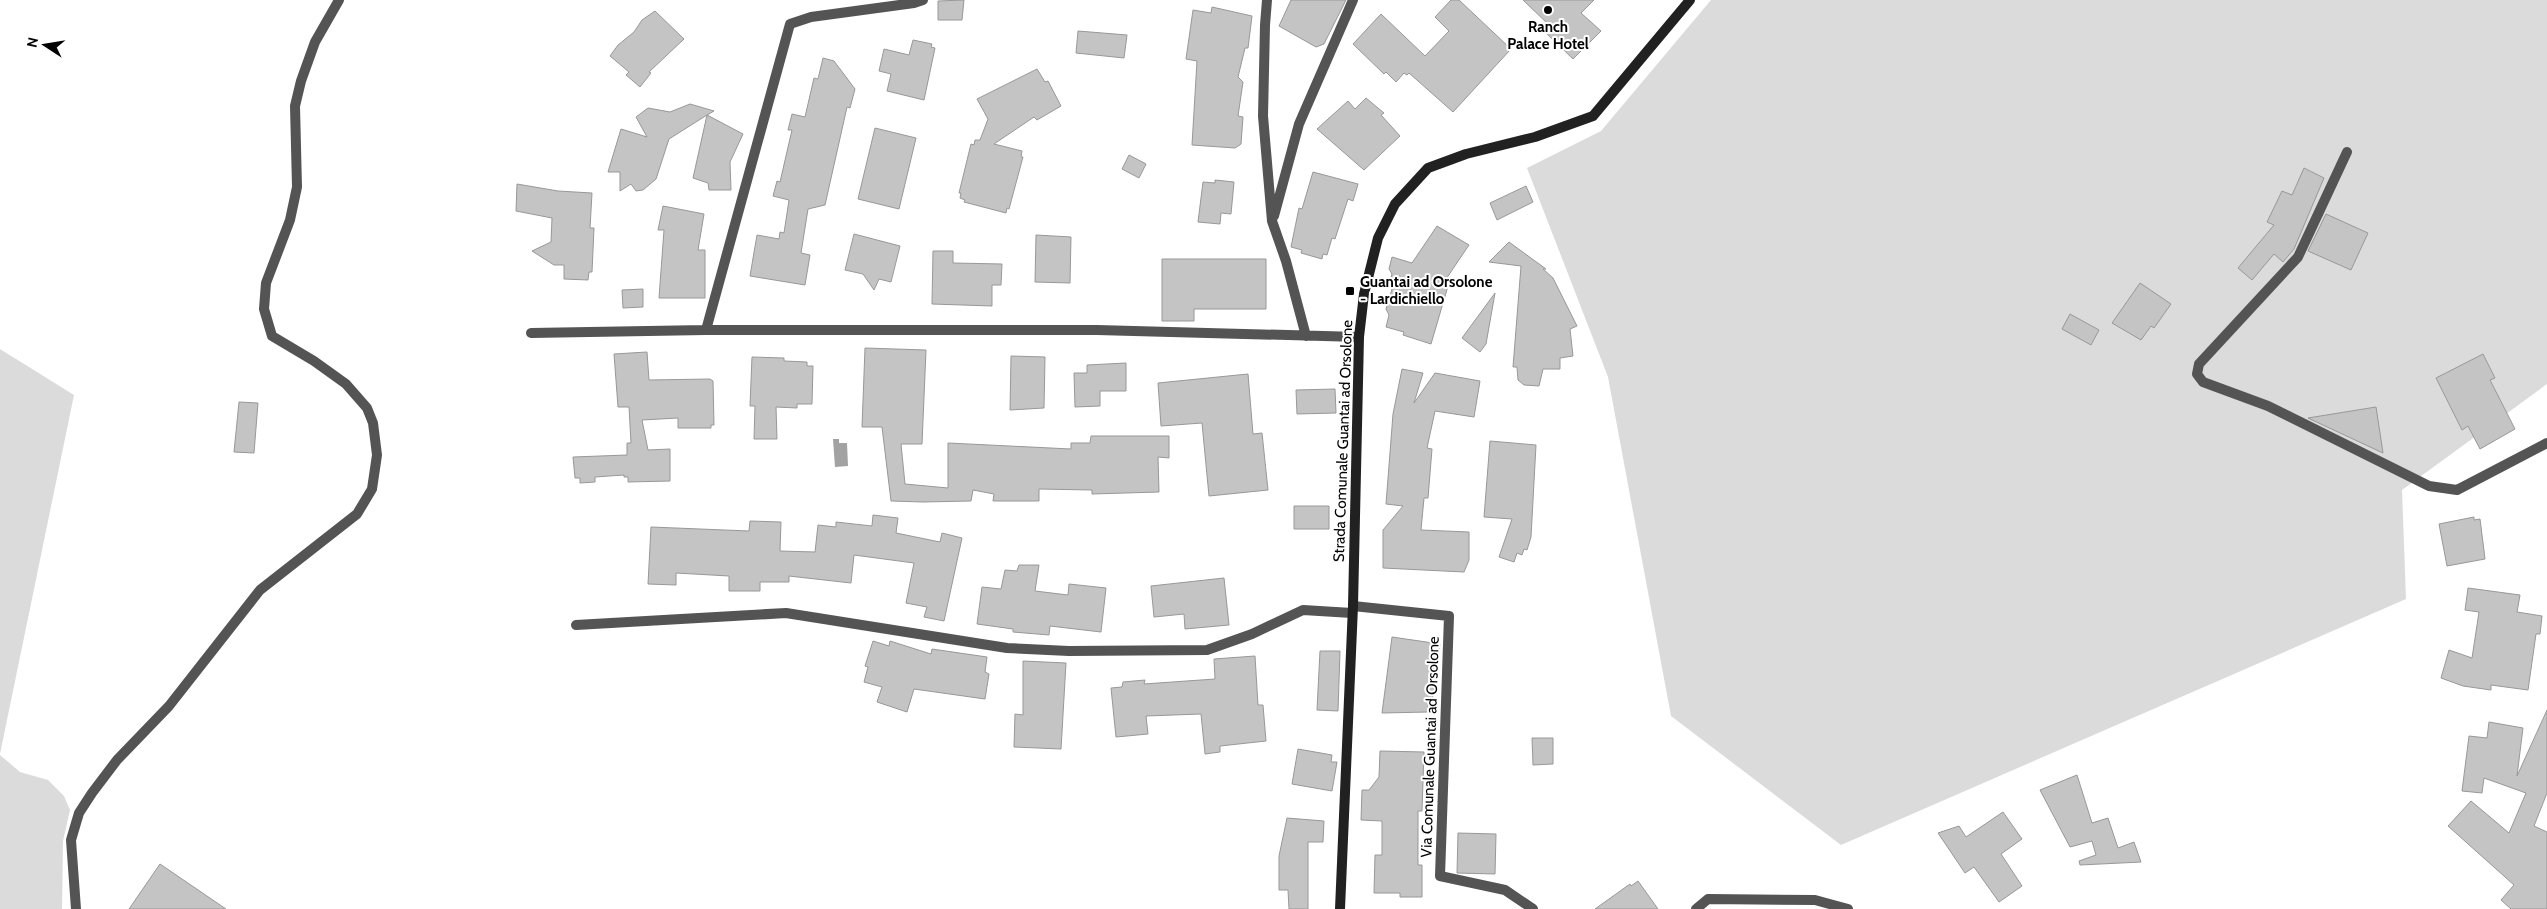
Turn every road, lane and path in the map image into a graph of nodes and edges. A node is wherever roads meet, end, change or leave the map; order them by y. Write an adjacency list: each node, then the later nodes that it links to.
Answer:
1 (339, 0): 15 (street)
2 (923, 0): 8 (street)
3 (1268, 0): 7 (street)
4 (1353, 0): 7 (street)
5 (1690, 0): 11 (street, Strada Comunale Guantai ad Orsolone)
6 (2348, 152): 12 (street)
7 (1272, 221): 10 (street)
8 (706, 330): 9 (street); 10 (street)
9 (531, 333)
10 (1306, 336): 11 (street)
11 (1359, 337): 13 (street, Strada Comunale Guantai ad Orsolone)
12 (2547, 443)
13 (1353, 609): 14 (street); 16 (street, Strada Comunale Guantai ad Orsolone); 17 (street, Via Comunale Guantai ad Orsolone)
14 (576, 625)
15 (76, 909)
16 (1340, 909)
17 (1533, 909)
18 (1696, 909): 19 (street)
19 (1848, 909)

